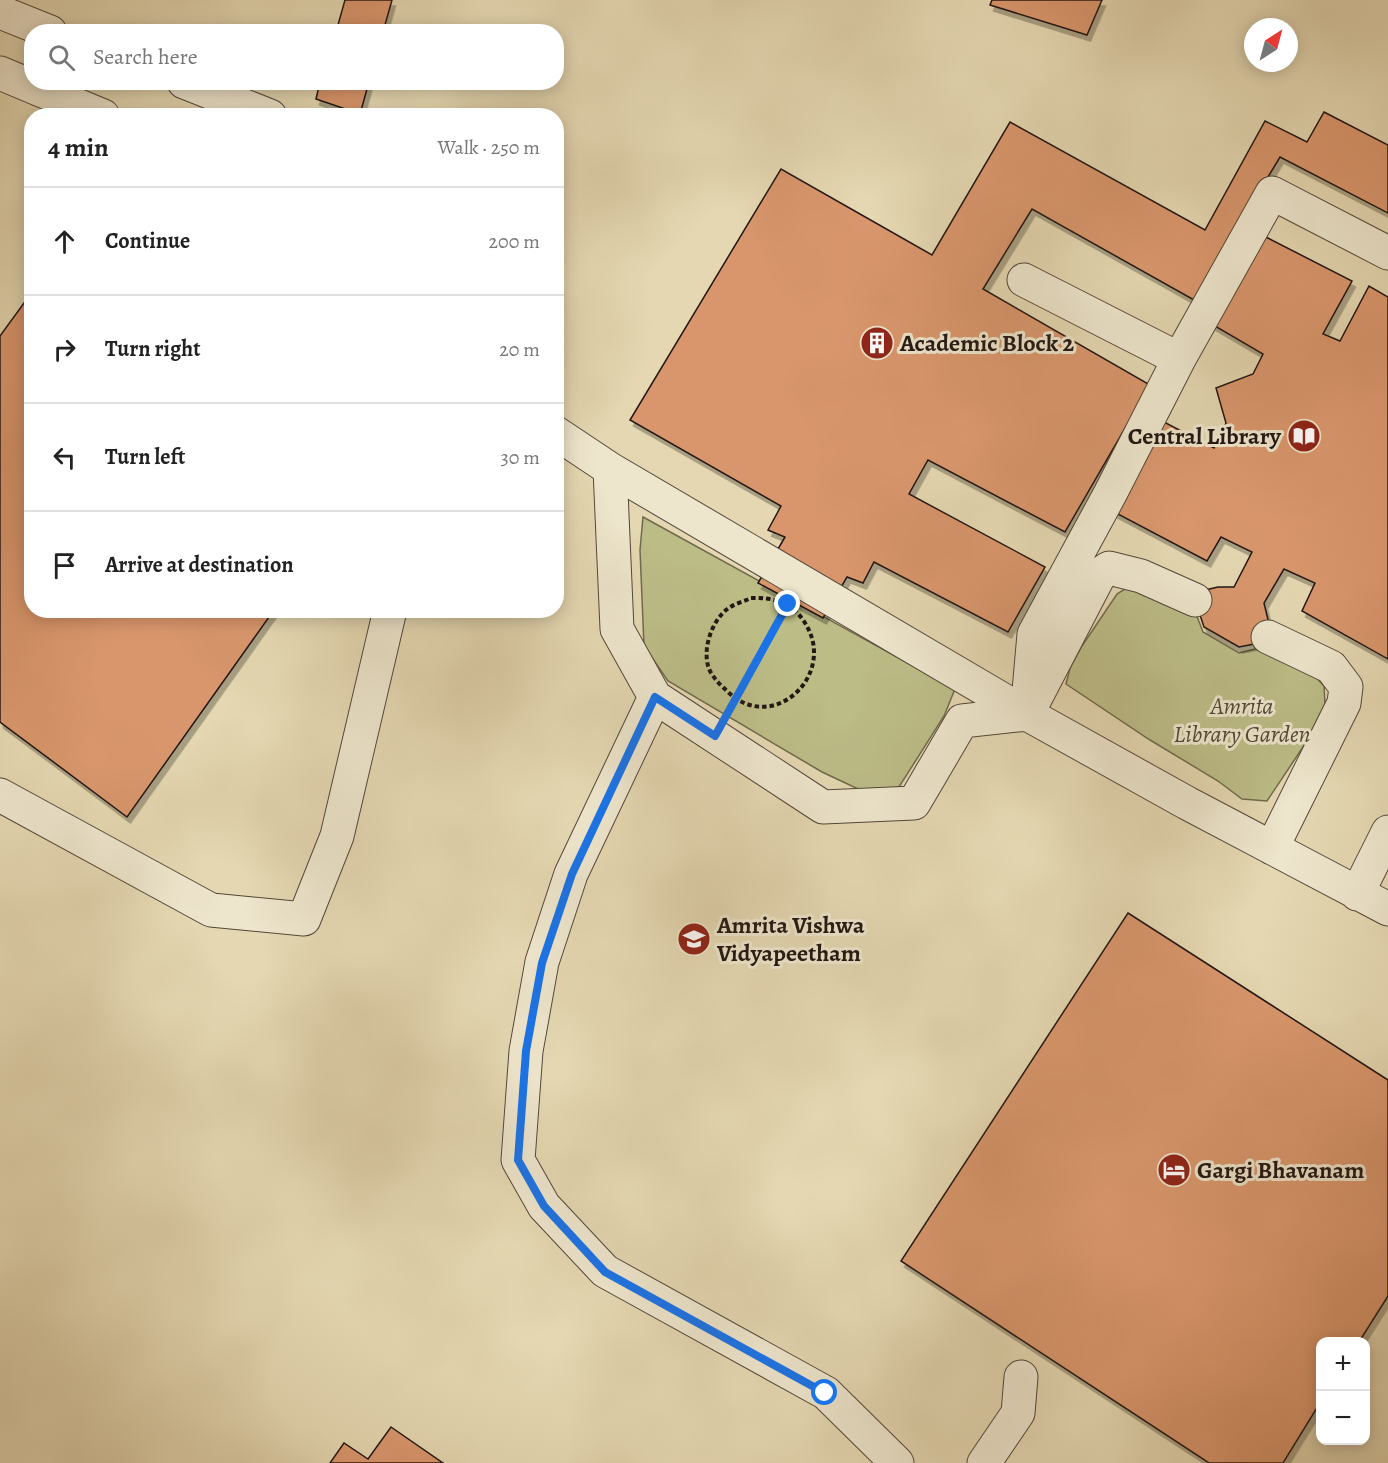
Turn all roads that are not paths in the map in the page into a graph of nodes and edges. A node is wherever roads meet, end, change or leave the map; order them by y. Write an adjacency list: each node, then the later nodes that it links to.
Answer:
1 (0, 12): 2 (street)
2 (30, 24)
3 (0, 73): 4 (street)
4 (24, 83)
5 (41, 90): 7 (street)
6 (204, 90): 8 (street)
7 (84, 108)
8 (250, 108)
9 (1388, 253): 11 (street)
10 (1024, 280): 11 (street)
11 (1179, 358): 18 (street)
12 (564, 438): 13 (street)
13 (610, 469): 17 (street); 18 (street)
14 (1195, 600): 18 (street)
15 (388, 618): 19 (street)
16 (1268, 637): 21 (street)
17 (655, 697): 18 (street); 25 (street)
18 (1027, 714): 21 (street)
19 (0, 795)
20 (1388, 832): 22 (street)
21 (1272, 848): 22 (street)
22 (1357, 894): 23 (street)
23 (1388, 909)
24 (1021, 1377): 26 (street)
25 (897, 1463)
26 (984, 1463)

